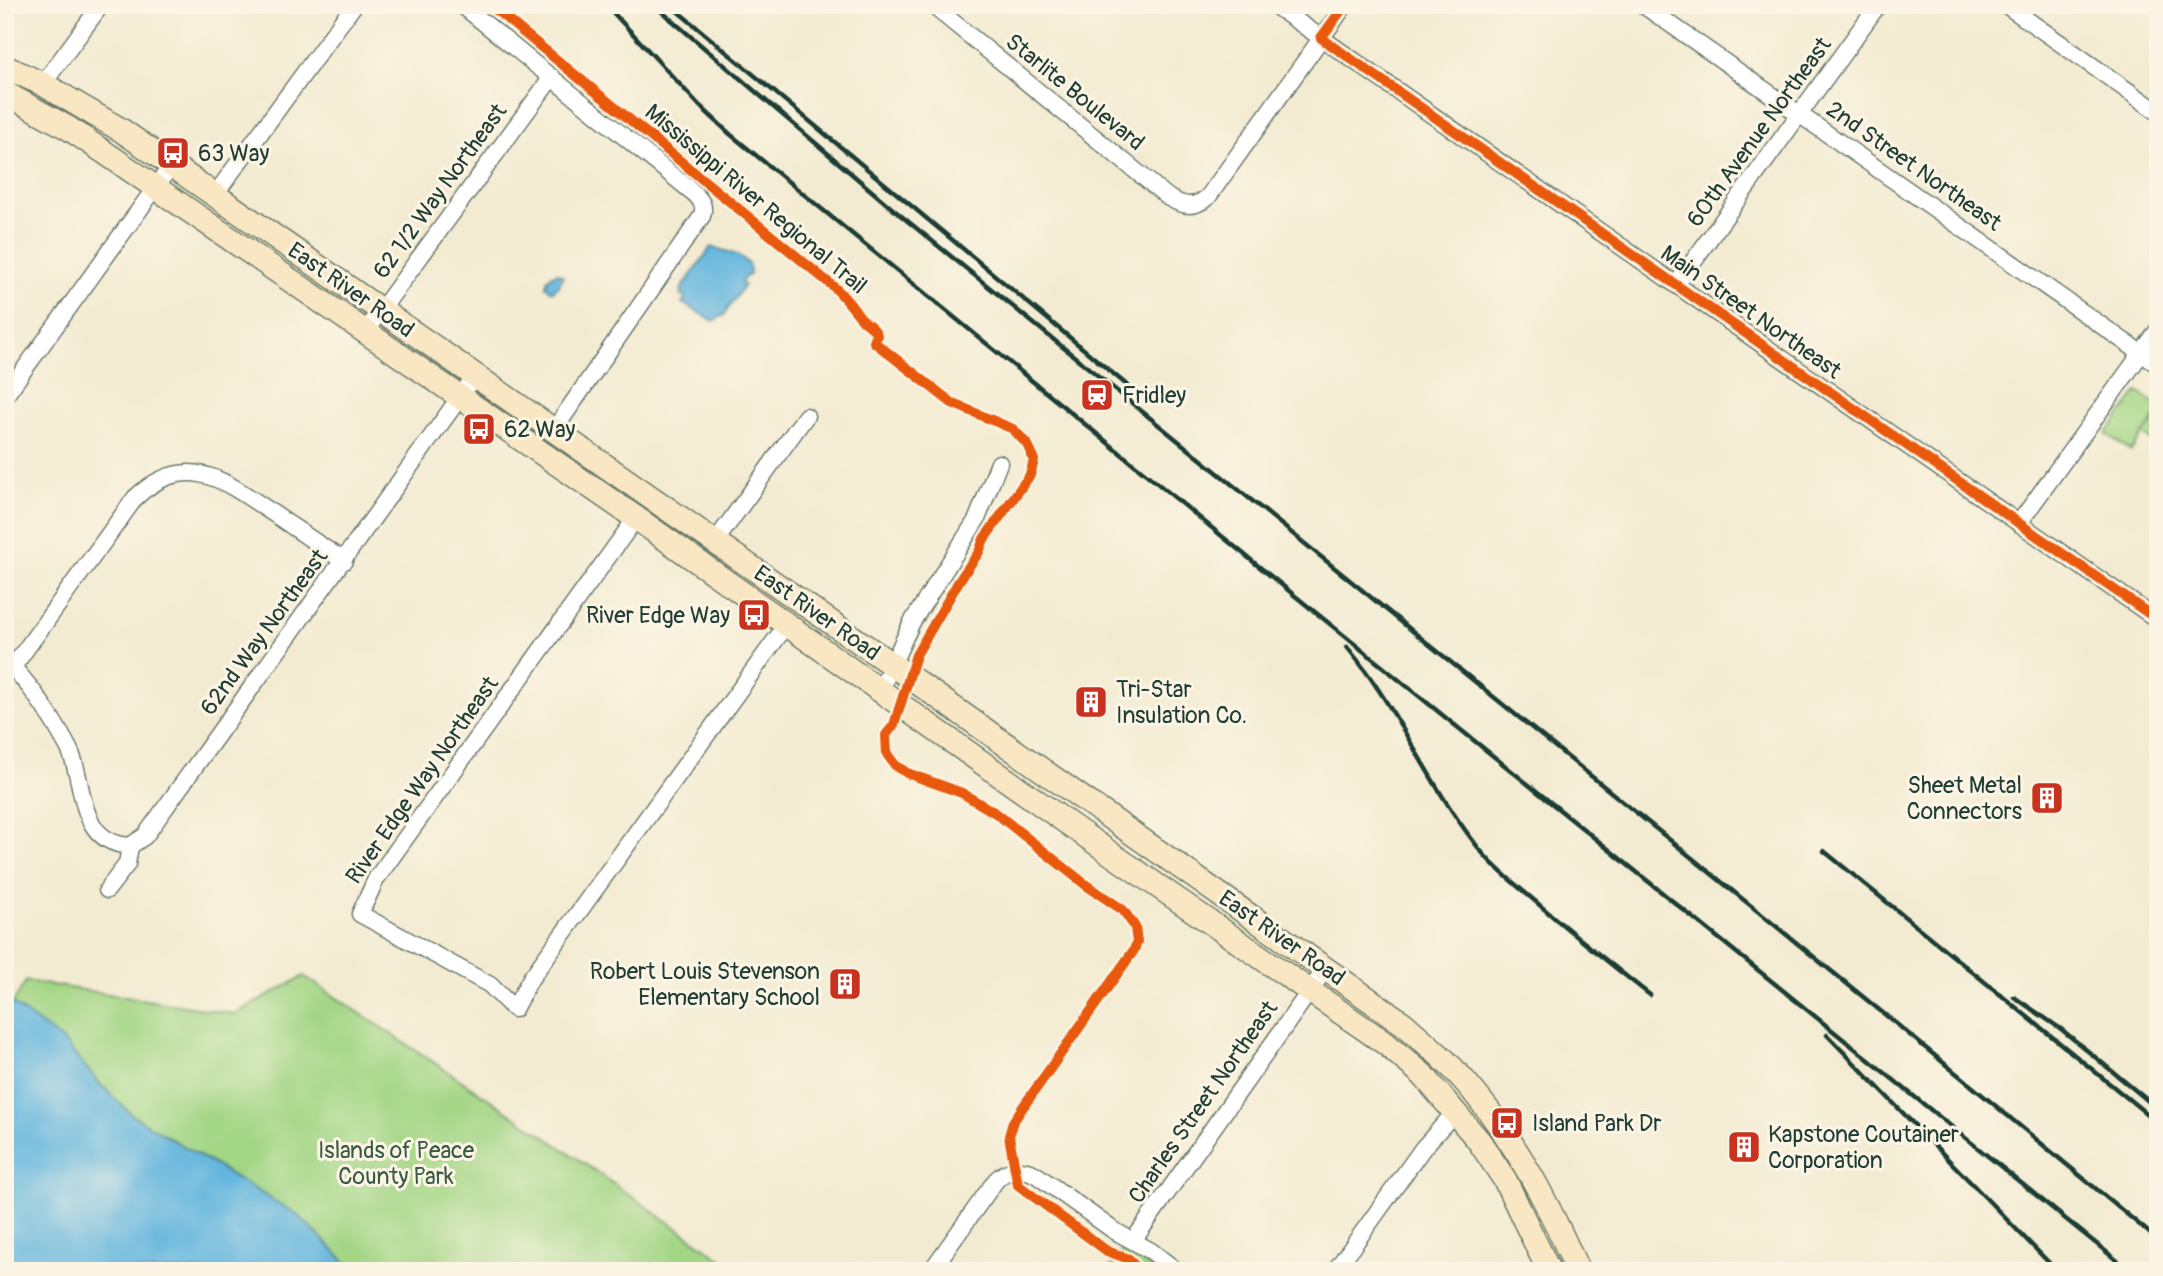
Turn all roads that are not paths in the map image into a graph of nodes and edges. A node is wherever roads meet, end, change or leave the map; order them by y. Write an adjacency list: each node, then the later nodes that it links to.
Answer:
1 (101, 5): 13 (street)
2 (354, 5): 19 (street)
3 (462, 5): 12 (street)
4 (932, 5): 10 (street, Starlite Boulevard)
5 (1274, 5): 10 (street, Main Street Northeast)
6 (1345, 5): 10 (street)
7 (1643, 5): 16 (street, 2nd Street Northeast)
8 (1878, 5): 16 (street, 60th Avenue Northeast)
9 (2006, 5): 15 (street)
10 (1321, 38): 20 (street, Main Street Northeast)
11 (5, 67): 13 (main road, East River Road)
12 (552, 77): 21 (street, 62 1/2 Way Northeast); 30 (street)
13 (43, 84): 17 (main road, East River Road)
14 (5, 93): 18 (main road, East River Road)
15 (2158, 112)
16 (1800, 114): 20 (street, 60th Avenue Northeast); 24 (street, 2nd Street Northeast)
17 (171, 166): 18 (street); 19 (main road, East River Road)
18 (156, 187): 23 (main road, East River Road); 27 (street)
19 (214, 196): 21 (main road, East River Road)
20 (1676, 285): 33 (street, Main Street Northeast)
21 (381, 310): 23 (street, 62 1/2 Way Northeast); 26 (main road, East River Road)
22 (2158, 330): 24 (street)
23 (365, 332): 28 (main road, East River Road)
24 (2141, 353): 25 (street, 2nd Street Northeast); 33 (street)
25 (2158, 365)
26 (475, 376): 28 (street, 62nd Way Northeast); 30 (main road, East River Road)
27 (5, 397)
28 (460, 398): 32 (main road, East River Road); 35 (street, 62nd Way Northeast)
29 (806, 416): 34 (street)
30 (554, 430): 34 (main road, East River Road)
31 (999, 463): 39 (street)
32 (636, 518): 37 (main road, East River Road); 37 (street, River Edge Way Northeast)
33 (2019, 523): 36 (street, Main Street Northeast)
34 (715, 542): 39 (main road, East River Road)
35 (344, 561): 38 (street); 41 (street, 62nd Way Northeast)
36 (2158, 620)
37 (787, 624): 40 (main road, East River Road)
38 (9, 663): 41 (street)
39 (891, 664): 40 (street); 43 (main road, East River Road)
40 (880, 691): 44 (main road, East River Road)
41 (130, 846): 42 (street, 62nd Way Northeast)
42 (107, 890)
43 (1326, 968): 44 (street, Charles Street Northeast); 51 (main road, East River Road)
44 (1311, 990): 45 (main road, East River Road); 46 (street, Charles Street Northeast)
45 (1455, 1112): 49 (street); 50 (main road, East River Road)
46 (1133, 1241): 47 (street); 48 (street)
47 (931, 1271)
48 (1177, 1271)
49 (1335, 1271)
50 (1549, 1271)
51 (1578, 1271)

